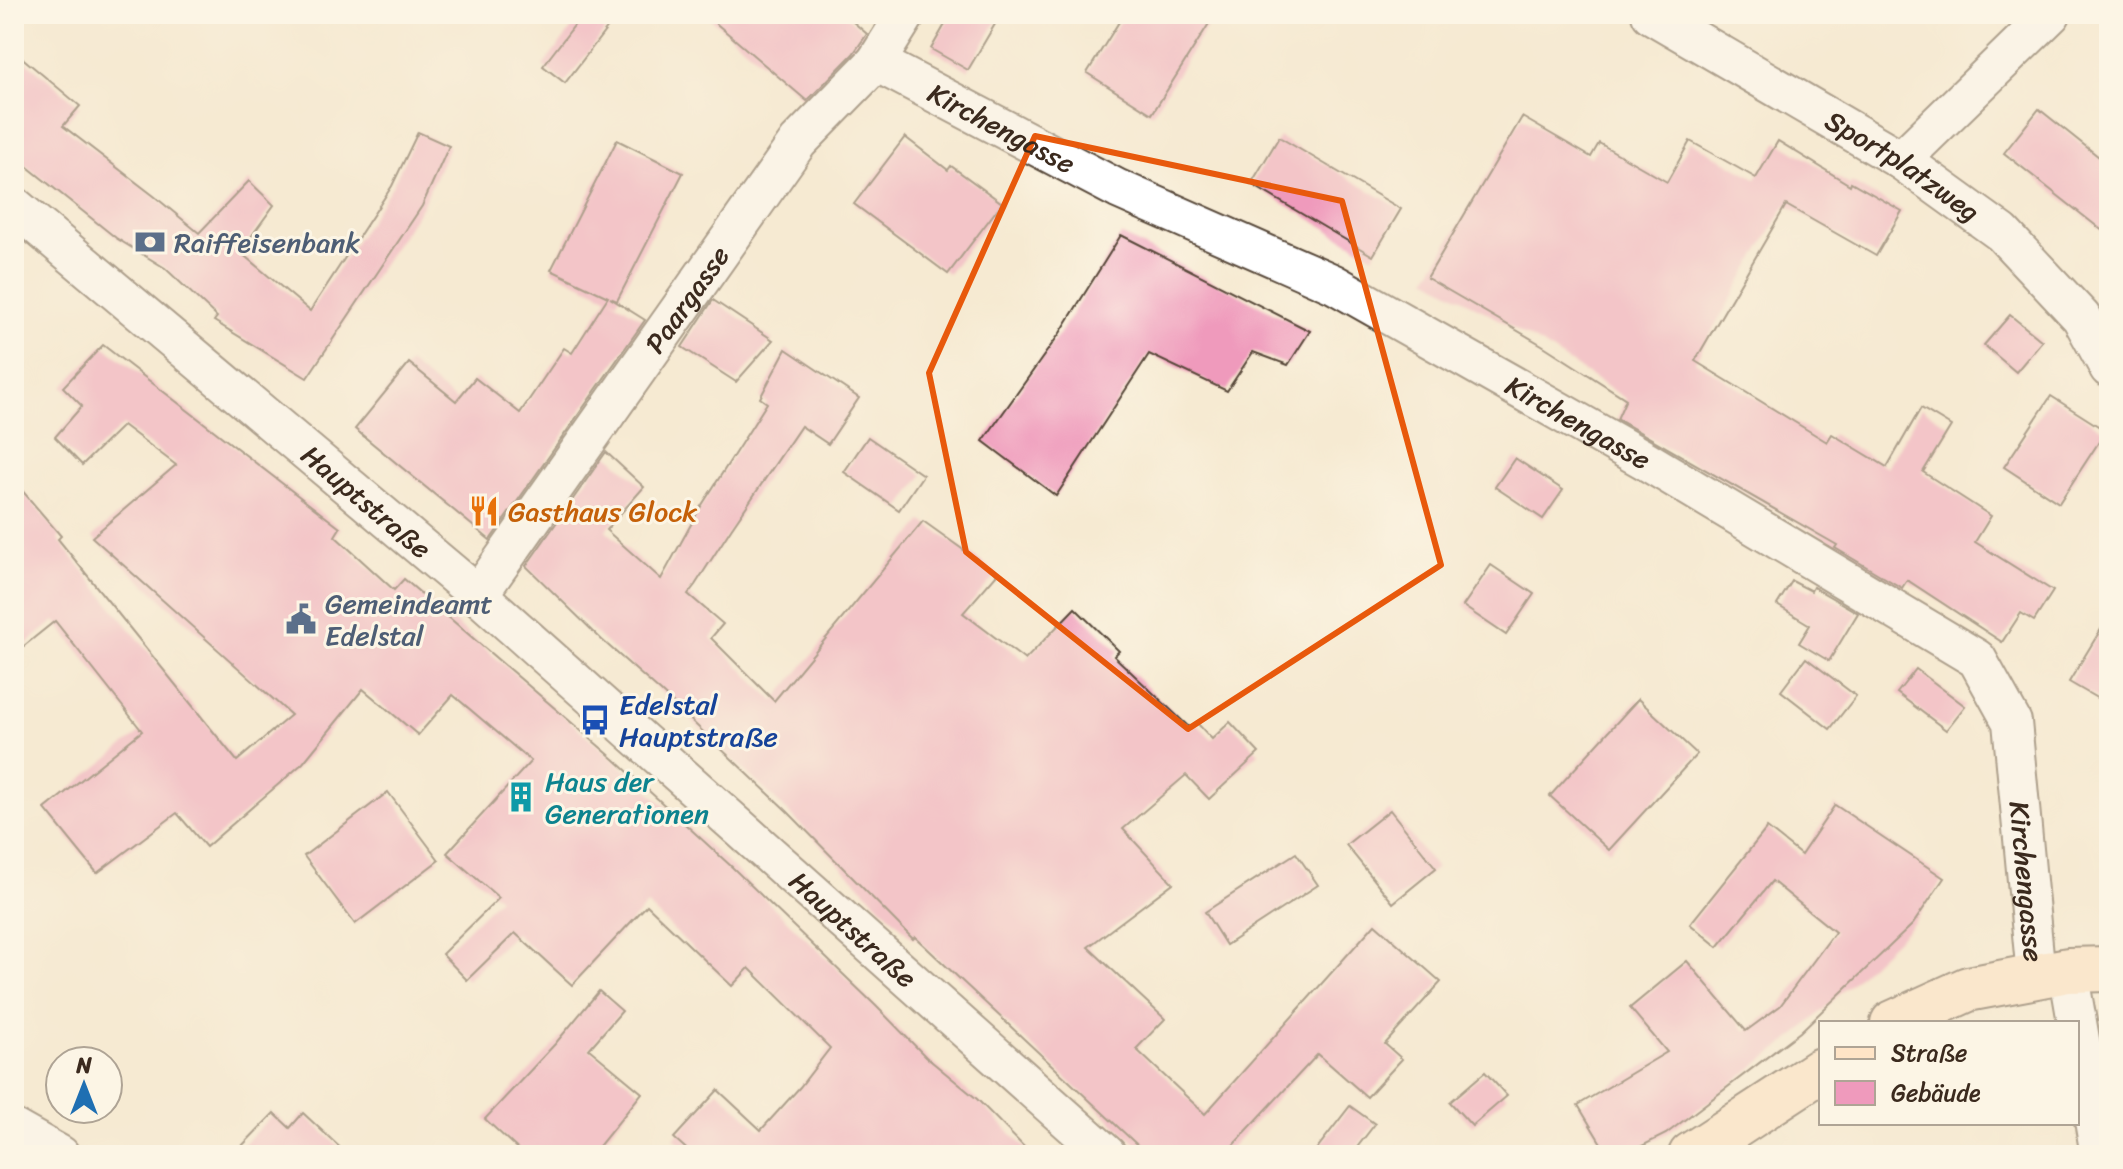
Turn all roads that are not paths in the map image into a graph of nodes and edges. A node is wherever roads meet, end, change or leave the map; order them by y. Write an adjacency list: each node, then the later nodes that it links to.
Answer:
1 (906, 14): 4 (street, Paargasse)
2 (1651, 14): 5 (street, Sportplatzweg)
3 (2051, 14): 5 (street)
4 (876, 62): 8 (street, Paargasse); 9 (street, Kirchengasse)
5 (1901, 160): 7 (street, Sportplatzweg)
6 (14, 206): 8 (street, Hauptstraße)
7 (2109, 368)
8 (478, 595): 16 (street, Hauptstraße)
9 (2071, 972): 10 (main road); 11 (street, Kirchengasse)
10 (1897, 1021)
11 (2079, 1021)
12 (2079, 1022): 18 (street, Kirchengasse)
13 (1819, 1071): 17 (main road)
14 (14, 1129): 15 (street)
15 (60, 1155)
16 (1107, 1155)
17 (1691, 1155)
18 (2100, 1155)

